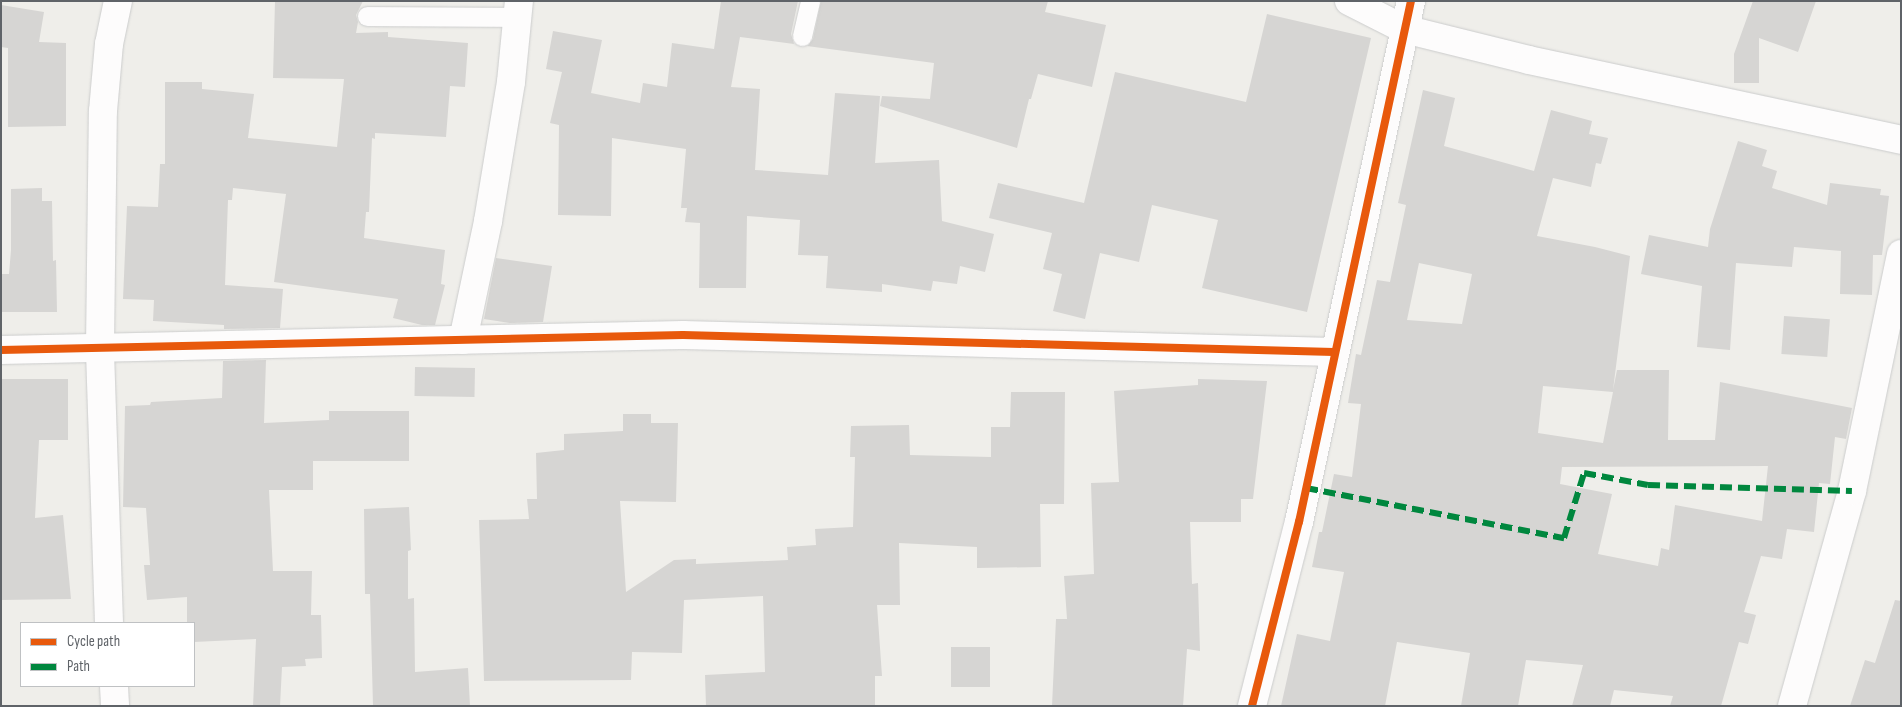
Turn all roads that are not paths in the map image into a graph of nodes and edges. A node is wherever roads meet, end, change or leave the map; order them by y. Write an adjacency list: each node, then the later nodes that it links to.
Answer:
1 (118, 1): 12 (street)
2 (810, 1): 8 (lane)
3 (1349, 1): 7 (street)
4 (1411, 1): 7 (street)
5 (518, 9): 6 (lane); 11 (street)
6 (367, 16)
7 (1404, 29): 9 (street); 14 (street)
8 (802, 36)
9 (1901, 140)
10 (1901, 254): 19 (street)
11 (463, 340): 12 (street); 14 (street)
12 (100, 347): 13 (street); 15 (street)
13 (1, 350)
14 (1334, 352): 18 (street)
15 (109, 622)
16 (114, 687): 17 (street)
17 (115, 706)
18 (1252, 706)
19 (1792, 706)

